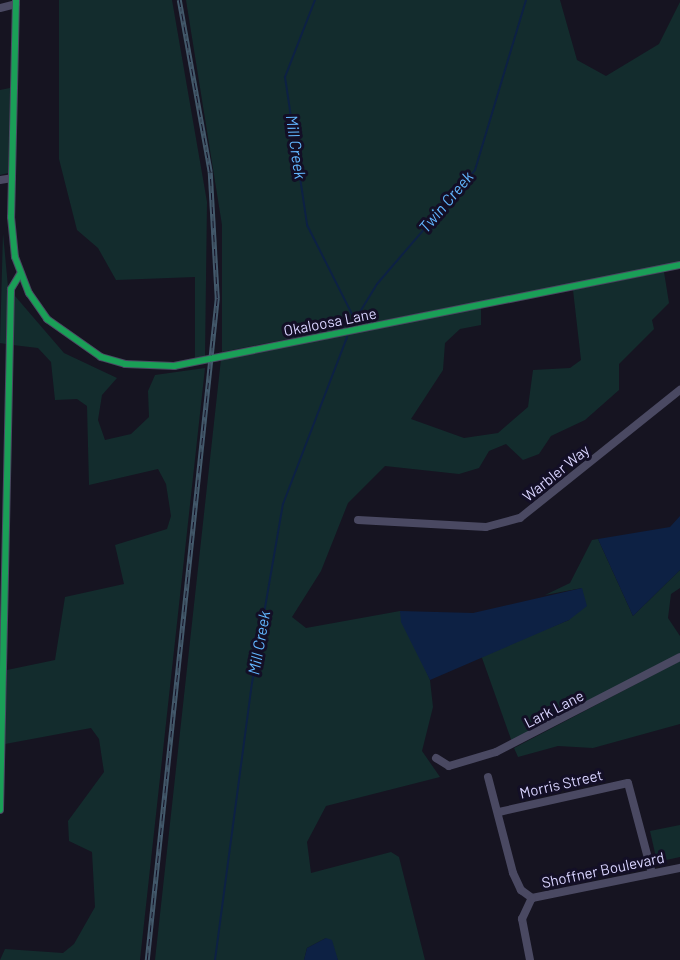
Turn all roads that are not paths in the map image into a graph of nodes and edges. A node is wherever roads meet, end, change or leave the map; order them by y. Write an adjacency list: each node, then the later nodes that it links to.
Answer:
1 (16, 2): 2 (street); 3 (street)
2 (0, 8)
3 (12, 178): 4 (street); 6 (street)
4 (0, 180)
5 (680, 265): 6 (street, Okaloosa Lane)
6 (20, 274): 8 (street)
7 (680, 390): 9 (street, Warbler Way)
8 (4, 401): 11 (street)
9 (358, 520)
10 (680, 657): 12 (street, Lark Lane)
11 (1, 686): 14 (street)
12 (435, 758)
13 (488, 777): 15 (street)
14 (0, 810)
15 (499, 812): 17 (street, Morris Street); 18 (street)
16 (680, 868): 17 (street, Shoffner Boulevard)
17 (652, 873): 18 (street, Shoffner Boulevard)
18 (532, 897): 19 (street)
19 (530, 960)

